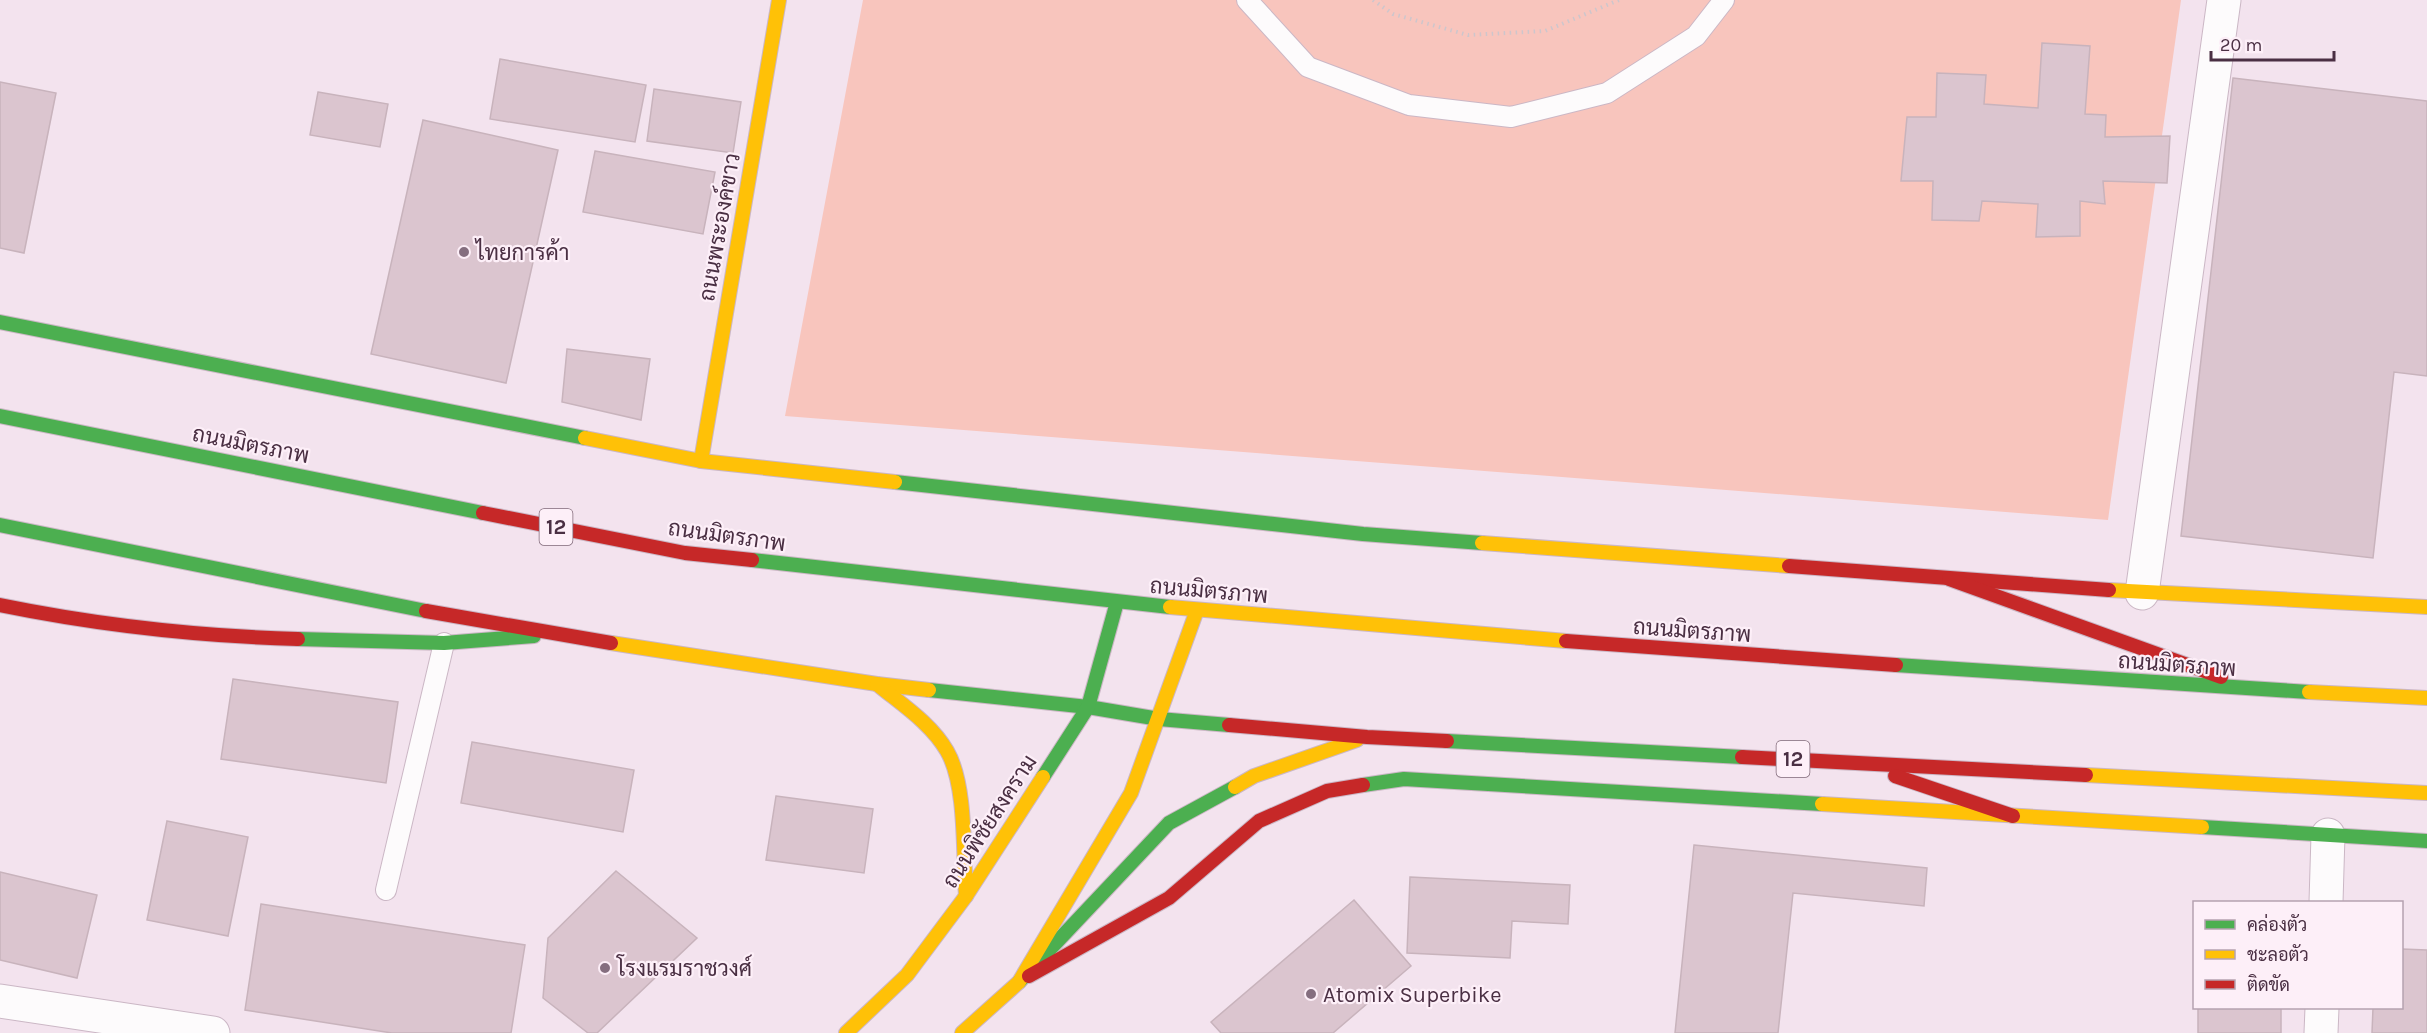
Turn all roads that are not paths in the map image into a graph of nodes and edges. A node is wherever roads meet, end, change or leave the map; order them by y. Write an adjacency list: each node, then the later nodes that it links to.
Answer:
1 (779, 0): 7 (main road, ถนนพระองค์ขาว)
2 (1247, 0): 3 (lane)
3 (1724, 0)
4 (2224, 0): 10 (street)
5 (0, 322): 7 (main road)
6 (0, 416): 11 (main road, ถนนมิตรภาพ / 12)
7 (701, 460): 9 (main road)
8 (0, 525): 15 (main road, 12)
9 (1949, 579): 10 (main road); 18 (main road)
10 (2142, 593): 13 (main road)
11 (1117, 602): 14 (main road, ถนนมิตรภาพ / 12); 20 (main road, ถนนพิชัยสงคราม)
12 (0, 605): 16 (main road)
13 (2427, 607)
14 (1197, 610): 18 (main road, ถนนมิตรภาพ / 12); 21 (main road)
15 (554, 634): 16 (main road); 17 (main road, 12)
16 (444, 643): 28 (lane)
17 (877, 684): 20 (main road, 12); 29 (main road)
18 (2258, 690): 19 (main road, ถนนมิตรภาพ / 12)
19 (2427, 698)
20 (1088, 707): 21 (main road, 12); 29 (main road, ถนนพิชัยสงคราม)
21 (1159, 719): 22 (main road, 12); 31 (main road)
22 (1367, 737): 23 (main road, 12); 31 (main road)
23 (1857, 763): 24 (main road, 12); 25 (main road)
24 (2427, 794)
25 (2013, 816): 26 (main road); 31 (main road)
26 (2328, 835): 27 (main road); 30 (street)
27 (2427, 841)
28 (387, 890)
29 (966, 896): 35 (main road, ถนนพิชัยสงคราม)
30 (2325, 901)
31 (1019, 982): 36 (main road)
32 (0, 1001): 34 (street)
33 (2322, 1009): 37 (street)
34 (213, 1033)
35 (846, 1033)
36 (962, 1033)
37 (2321, 1033)

